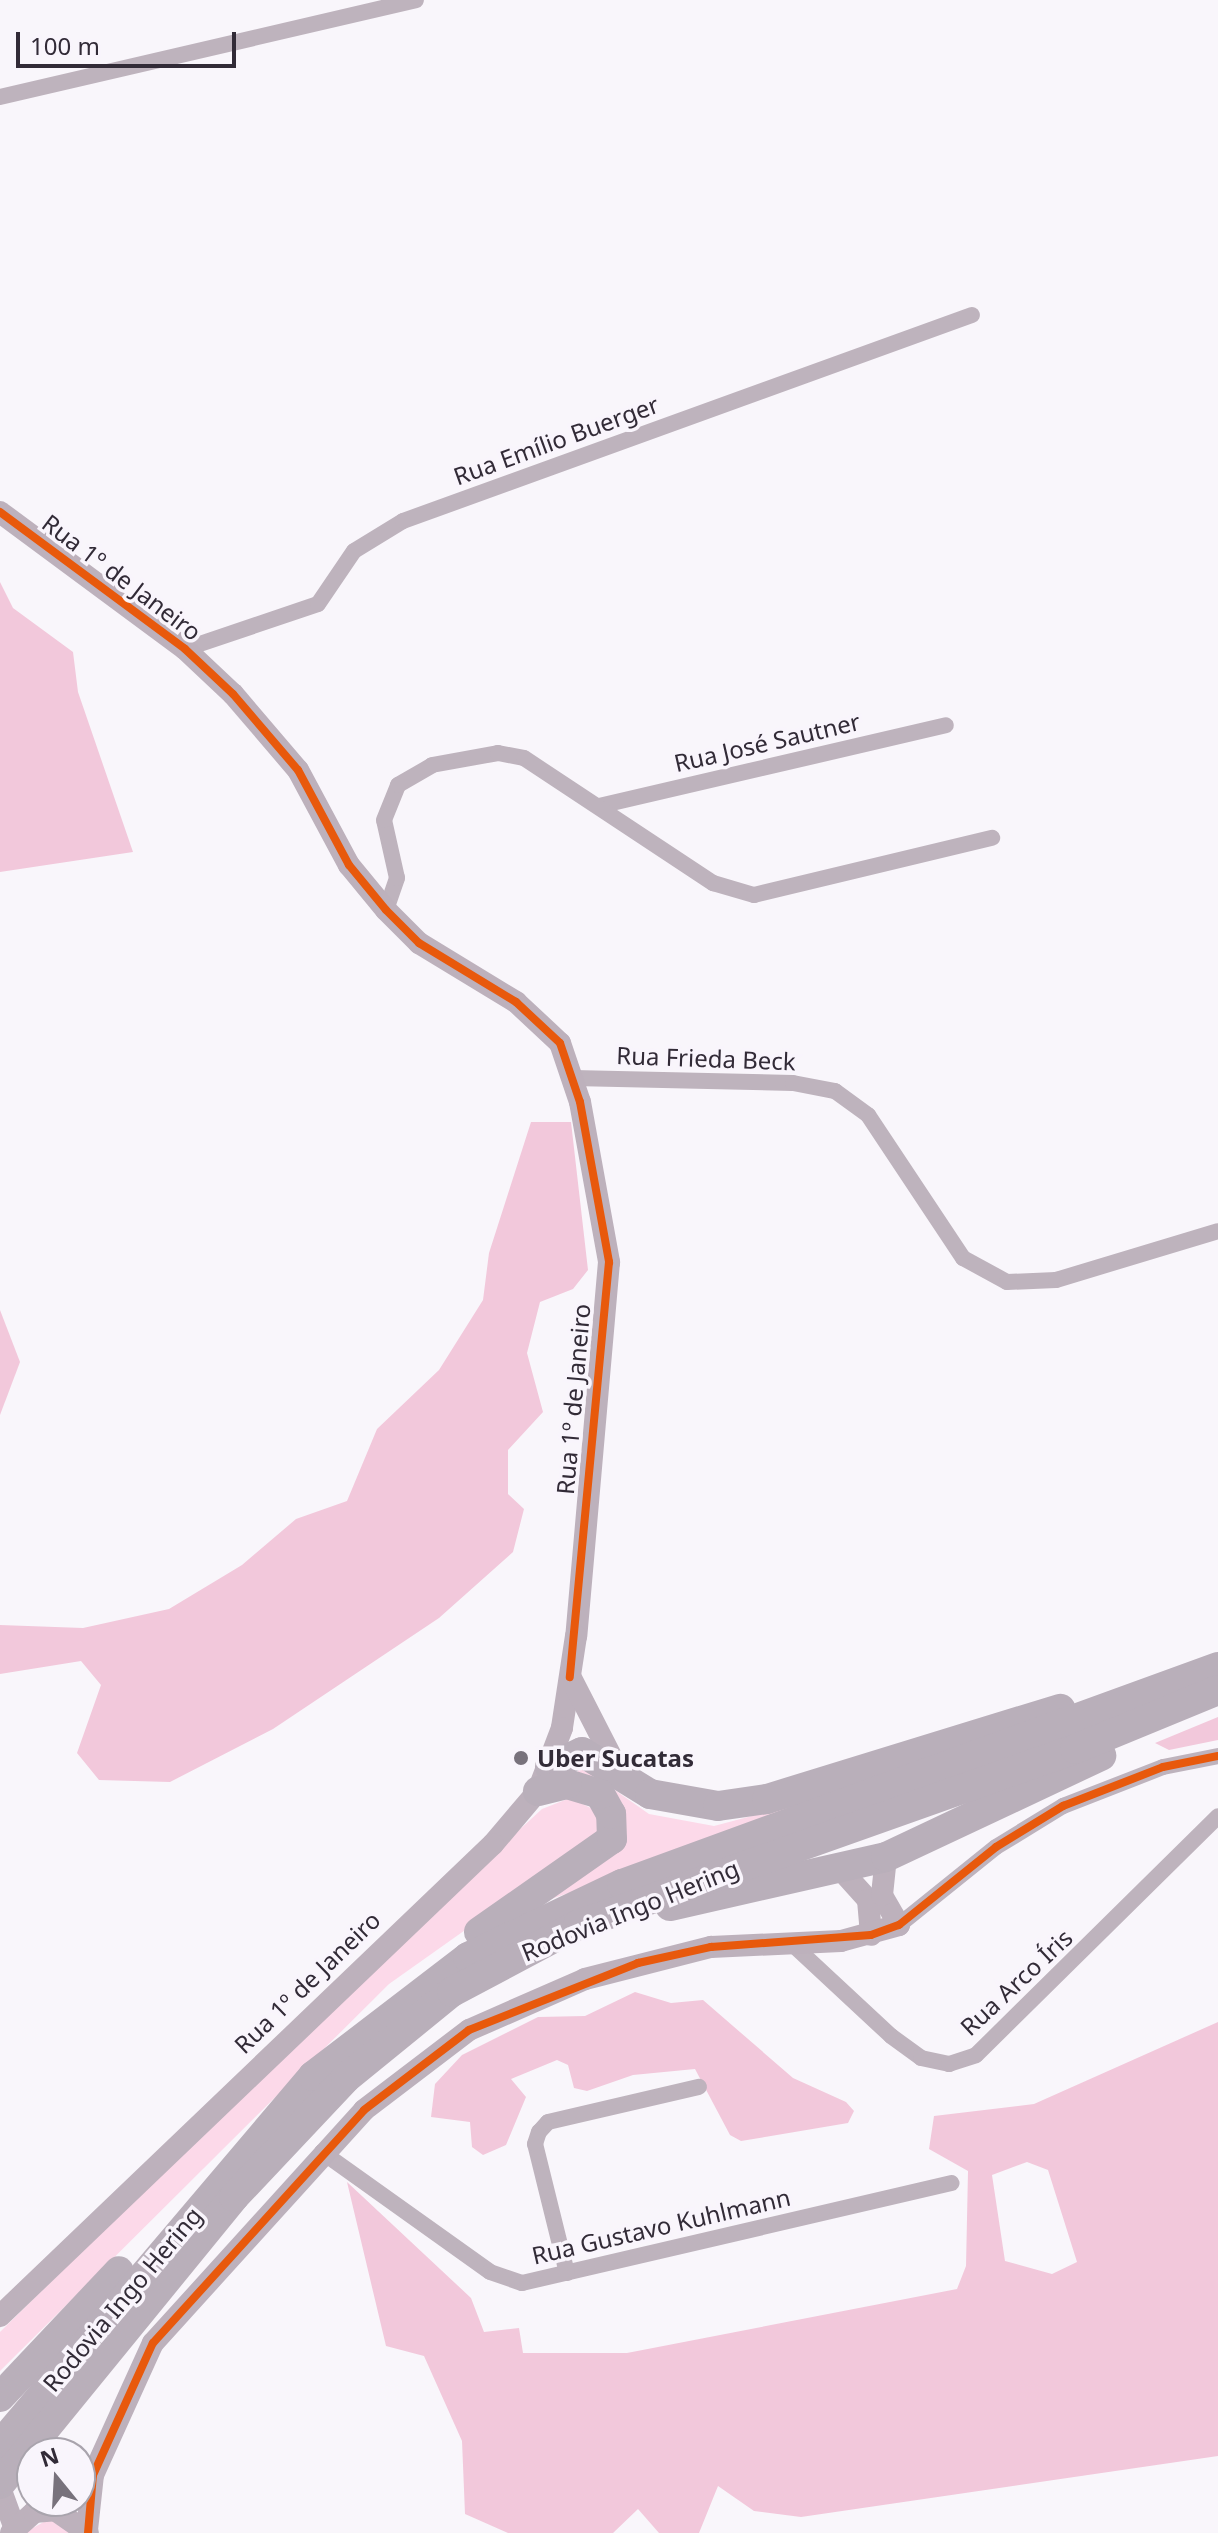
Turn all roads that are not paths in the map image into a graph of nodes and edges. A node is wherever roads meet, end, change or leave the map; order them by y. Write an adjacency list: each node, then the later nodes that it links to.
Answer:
1 (416, 0): 2 (street)
2 (0, 97)
3 (972, 315): 5 (street, Rua Emílio Buerger)
4 (0, 512): 5 (street, Rua 1º de Janeiro)
5 (185, 649): 9 (street, Rua 1º de Janeiro)
6 (946, 725): 7 (street, Rua José Sautner)
7 (599, 806): 8 (street); 9 (street)
8 (992, 838)
9 (386, 910): 10 (street, Rua 1º de Janeiro)
10 (573, 1078): 11 (street, Rua Frieda Beck); 14 (street, Rua 1º de Janeiro)
11 (1218, 1231)
12 (1218, 1657): 18 (highway)
13 (1218, 1667): 27 (highway, Rodovia Ingo Hering)
14 (570, 1677): 18 (street); 19 (street, Rua 1º de Janeiro)
15 (1218, 1690): 16 (highway, Rodovia Ingo Hering)
16 (1164, 1714): 21 (highway); 23 (highway, Rodovia Ingo Hering)
17 (1218, 1756): 24 (street)
18 (622, 1776): 19 (highway)
19 (544, 1779): 27 (highway); 33 (street, Rua 1º de Janeiro)
20 (1218, 1816): 26 (street, Rua Arco Íris)
21 (886, 1857): 22 (highway); 24 (street)
22 (842, 1871): 23 (highway); 25 (street)
23 (620, 1910): 37 (highway, Rodovia Ingo Hering)
24 (899, 1925): 25 (street)
25 (871, 1935): 26 (street)
26 (791, 1943): 30 (street)
27 (348, 2046): 28 (highway, Rodovia Ingo Hering)
28 (313, 2076): 34 (highway); 35 (highway, Rodovia Ingo Hering)
29 (699, 2087): 32 (street)
30 (322, 2152): 32 (street, Rua Gustavo Kuhlmann); 36 (street)
31 (951, 2183): 32 (street, Rua Gustavo Kuhlmann)
32 (567, 2273)
33 (0, 2316)
34 (0, 2397)
35 (0, 2445)
36 (96, 2463)
37 (2, 2494): 40 (street)
38 (36, 2517): 40 (street)
39 (66, 2517): 41 (street)
40 (12, 2530)
41 (88, 2531)

